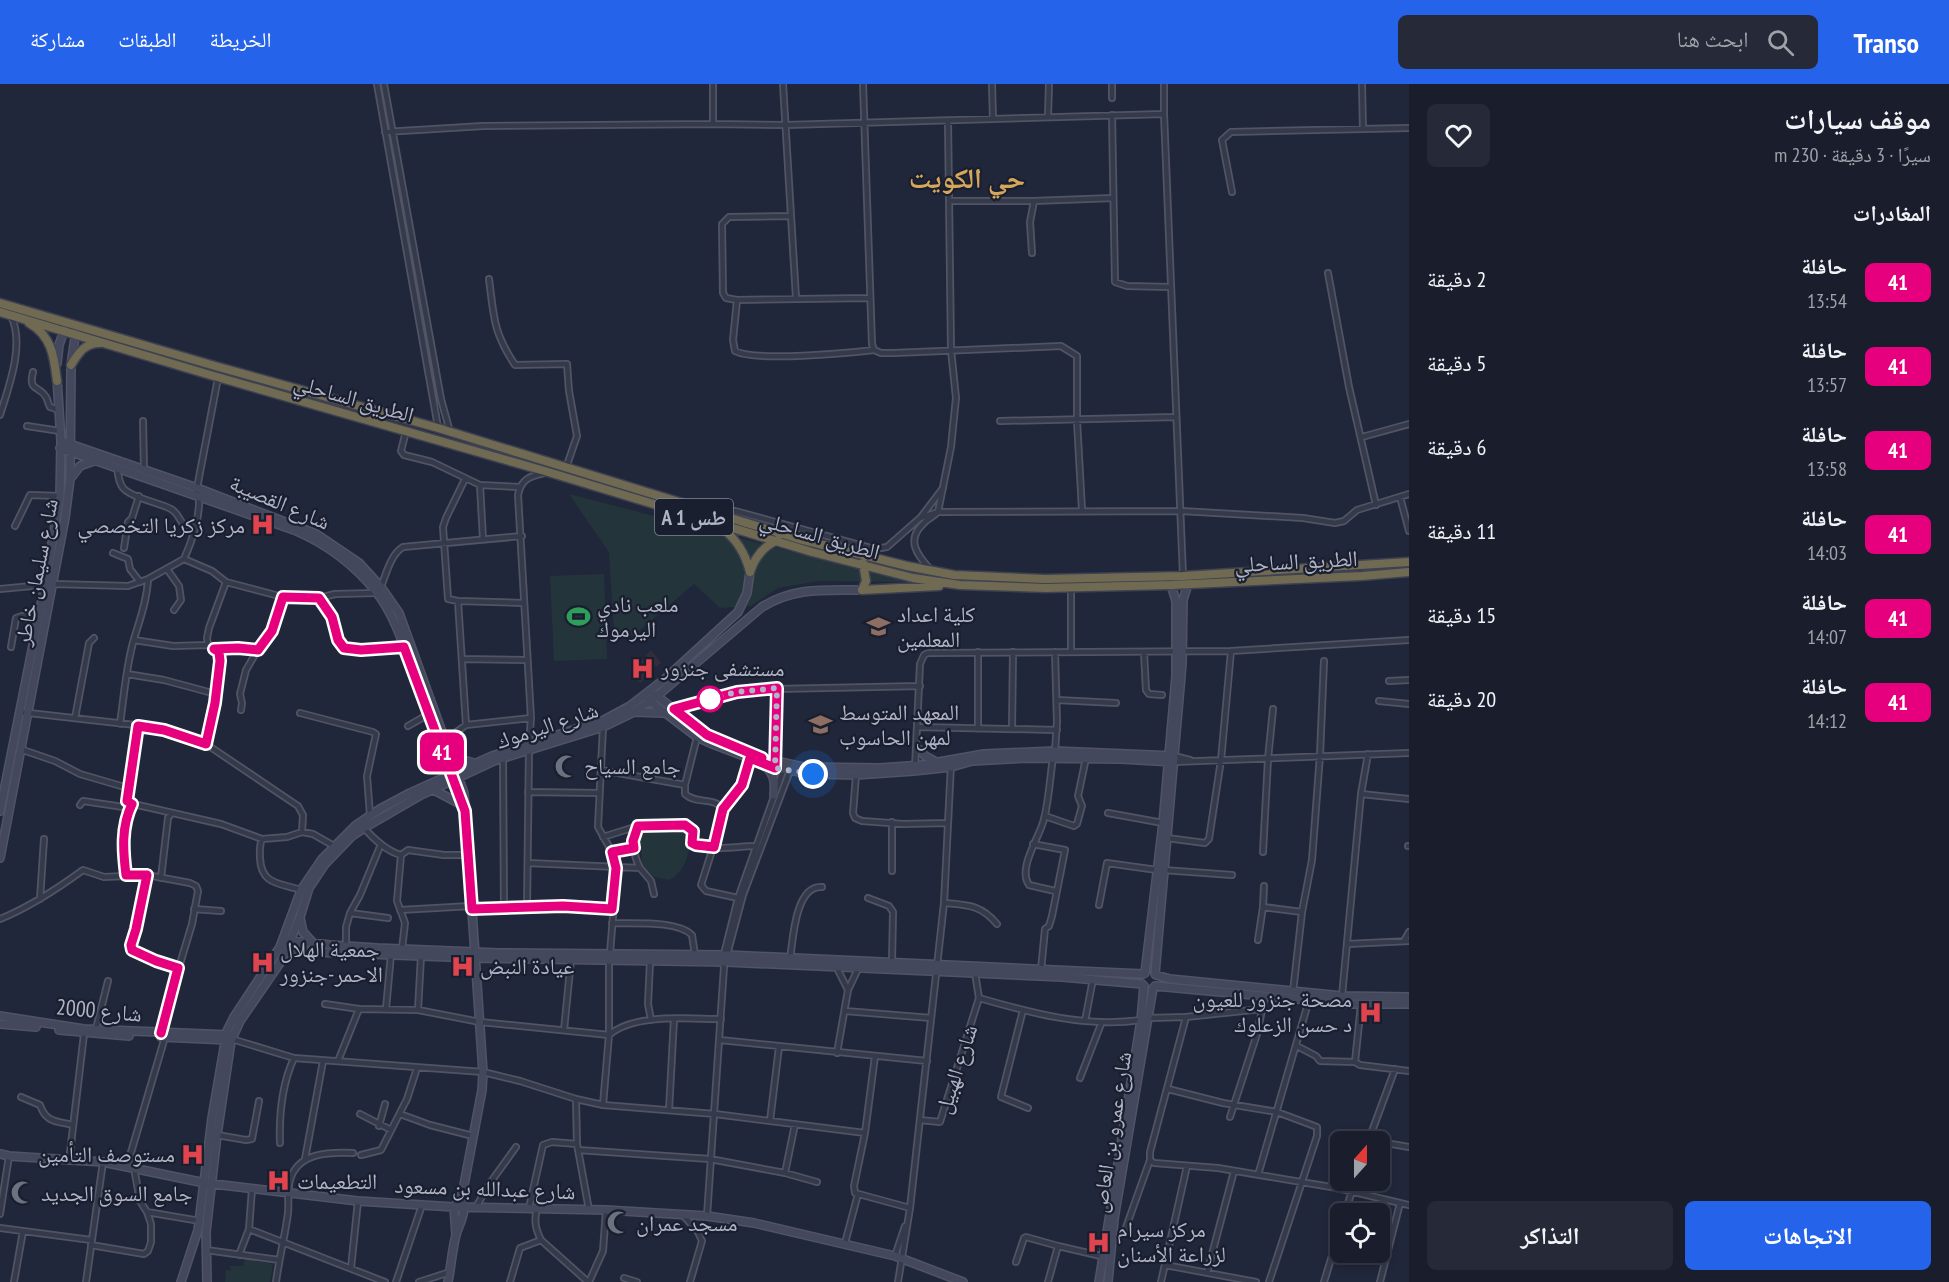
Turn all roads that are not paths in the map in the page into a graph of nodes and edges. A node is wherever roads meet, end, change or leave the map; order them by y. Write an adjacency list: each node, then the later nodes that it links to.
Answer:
1 (377, 84): 23 (street)
2 (384, 84): 22 (street)
3 (713, 84): 17 (street)
4 (783, 84): 19 (street)
5 (863, 84): 18 (street)
6 (992, 84): 15 (street)
7 (1049, 84): 14 (street)
8 (1112, 84): 11 (street)
9 (1164, 84): 12 (street)
10 (1362, 84): 21 (street)
11 (1112, 98)
12 (1164, 114): 13 (street); 32 (street)
13 (1112, 115): 14 (street); 25 (street)
14 (1048, 116): 15 (street)
15 (993, 119): 16 (street)
16 (948, 122): 18 (street); 26 (street)
17 (714, 124): 19 (street); 22 (street)
18 (865, 124): 19 (street); 34 (street)
19 (786, 125): 28 (street)
20 (1409, 128): 21 (street)
21 (1363, 129): 24 (street)
22 (394, 131): 23 (street); 59 (street)
23 (386, 132): 56 (street)
24 (1232, 192)
25 (1113, 198): 27 (street); 32 (street)
26 (949, 201): 27 (street); 43 (street)
27 (1034, 201): 29 (street)
28 (791, 216): 33 (street); 35 (street)
29 (1032, 253)
30 (1328, 273): 60 (street)
31 (489, 279): 65 (street)
32 (1171, 287): 50 (street)
33 (796, 298): 34 (street); 35 (street)
34 (870, 298): 42 (street)
35 (737, 300): 42 (street)
36 (0, 303): 39 (highway, الطريق الساحلي / A 1 طس)
37 (0, 312): 38 (highway, الطريق الساحلي / A 1 طس)
38 (14, 316): 39 (highway, الطريق الساحلي / A 1 طس); 47 (highway); 49 (street)
39 (66, 327): 40 (highway, الطريق الساحلي / A 1 طس); 47 (street, شارع سليمان خاطر)
40 (76, 330): 41 (highway, الطريق الساحلي / A 1 طس); 44 (street, شارع سليمان خاطر); 56 (highway, الطريق الساحلي / A 1 طس)
41 (111, 345): 44 (highway); 46 (highway, الطريق الساحلي / A 1 طس)
42 (874, 350): 43 (street)
43 (951, 350): 53 (street); 71 (street)
44 (71, 365): 62 (street, شارع سليمان خاطر)
45 (33, 372): 48 (street)
46 (218, 378): 58 (highway, الطريق الساحلي / A 1 طس); 73 (street)
47 (57, 381): 48 (street, شارع سليمان خاطر)
48 (59, 410): 57 (street, شارع سليمان خاطر)
49 (0, 415)
50 (1176, 417): 53 (street); 80 (street)
51 (142, 421): 66 (street)
52 (1000, 421): 53 (street)
53 (1077, 421): 79 (street)
54 (1409, 424): 60 (street)
55 (27, 426): 57 (street)
56 (438, 428): 59 (highway, الطريق الساحلي / A 1 طس)
57 (60, 431): 61 (street, شارع سليمان خاطر)
58 (406, 431): 67 (highway, الطريق الساحلي / A 1 طس); 69 (street)
59 (450, 432): 65 (highway, الطريق الساحلي / A 1 طس)
60 (1362, 437): 78 (street)
61 (60, 445): 62 (street); 75 (street, شارع سليمان خاطر)
62 (71, 447): 63 (street); 66 (street, شارع القصيبة); 68 (street, شارع سليمان خاطر)
63 (97, 460): 64 (street); 68 (street)
64 (117, 467): 73 (street); 76 (street)
65 (566, 468): 82 (highway, الطريق الساحلي / A 1 طس)
66 (144, 470): 73 (street, شارع القصيبة)
67 (548, 472): 72 (street); 84 (highway, الطريق الساحلي / A 1 طس)
68 (70, 479): 106 (street, شارع سليمان خاطر)
69 (465, 479): 70 (street); 92 (street)
70 (480, 485): 72 (street); 89 (street)
71 (944, 486): 81 (street); 83 (street)
72 (520, 487): 88 (street)
73 (197, 492): 86 (street); 112 (street)
74 (1409, 494): 77 (street)
75 (60, 496): 85 (street); 106 (street, شارع سليمان خاطر)
76 (139, 496): 86 (street); 93 (street)
77 (1400, 497): 78 (street); 87 (street)
78 (1376, 505): 80 (street)
79 (1082, 510): 80 (street); 81 (street)
80 (1181, 511): 102 (street)
81 (938, 512): 83 (street); 99 (street)
82 (716, 513): 83 (street); 90 (highway, الطريق الساحلي / A 1 طس)
83 (920, 518)
84 (714, 524): 91 (highway, الطريق الساحلي / A 1 طس); 100 (highway)
85 (15, 526)
86 (196, 527): 95 (street)
87 (1409, 531)
88 (522, 536): 89 (street); 118 (street)
89 (483, 539): 92 (street)
90 (799, 539): 91 (highway); 96 (highway, الطريق الساحلي / A 1 طس)
91 (775, 541): 96 (highway, الطريق الساحلي / A 1 طس); 100 (highway)
92 (445, 543): 112 (street); 117 (street)
93 (124, 548)
94 (113, 554): 104 (street)
95 (184, 559): 98 (street); 105 (street)
96 (863, 561): 99 (highway, الطريق الساحلي / A 1 طس); 108 (highway, الطريق الساحلي / A 1 طس); 113 (highway)
97 (1409, 562): 102 (highway, الطريق الساحلي / A 1 طس)
98 (167, 569): 103 (street); 119 (street)
99 (932, 571): 102 (highway, الطريق الساحلي / A 1 طس)
100 (750, 572): 145 (street, شارع اليرموك)
101 (1409, 572): 107 (highway, الطريق الساحلي / A 1 طس)
102 (1183, 576)
103 (148, 579): 104 (street); 122 (street)
104 (140, 582): 106 (street)
105 (226, 582): 114 (street); 124 (street)
106 (49, 584): 111 (street); 120 (street, شارع سليمان خاطر); 158 (street, شارع سليمان خاطر)
107 (1188, 584): 109 (highway, الطريق الساحلي / A 1 طس); 116 (street)
108 (960, 585): 110 (highway, الطريق الساحلي / A 1 طس); 113 (highway)
109 (1171, 585): 110 (highway, الطريق الساحلي / A 1 طس); 116 (street)
110 (1071, 587): 129 (street)
111 (0, 588)
112 (379, 590): 115 (street); 126 (street); 175 (street)
113 (862, 590): 142 (street, شارع اليرموك)
114 (283, 597): 115 (street); 128 (street)
115 (319, 598): 126 (street)
116 (1180, 600): 131 (street)
117 (458, 601): 118 (street); 136 (street)
118 (523, 603): 137 (street)
119 (174, 610)
120 (39, 618): 125 (street); 158 (street, شارع سليمان خاطر)
121 (94, 638): 162 (street)
122 (134, 640): 124 (street); 139 (street)
123 (1409, 640): 132 (street)
124 (208, 645): 127 (street)
125 (11, 647)
126 (404, 647): 161 (street)
127 (214, 649): 128 (street); 146 (street)
128 (258, 650): 156 (street)
129 (1071, 651): 130 (street); 135 (street)
130 (1144, 651): 131 (street); 147 (street)
131 (1180, 651): 132 (street); 186 (street)
132 (1231, 651): 188 (street)
133 (978, 652): 134 (street); 143 (street); 170 (street)
134 (1013, 652): 135 (street); 171 (street)
135 (1055, 652): 150 (street)
136 (462, 659): 137 (street); 165 (street)
137 (527, 660): 163 (street)
138 (1324, 661): 182 (street)
139 (127, 674): 146 (street); 164 (street)
140 (1409, 680): 141 (street)
141 (1389, 681)
142 (669, 685): 148 (street, شارع اليرموك); 154 (street)
143 (920, 686): 144 (street); 169 (street)
144 (777, 688): 154 (street); 193 (street)
145 (650, 690): 148 (street); 149 (street, شارع اليرموك)
146 (216, 694): 174 (street)
147 (1162, 695)
148 (657, 696): 149 (street, شارع اليرموك); 154 (street)
149 (647, 699): 157 (street, شارع اليرموك); 160 (street); 177 (street, شارع اليرموك)
150 (1057, 700): 152 (street); 172 (street)
151 (1379, 701): 153 (street)
152 (1116, 703)
153 (1409, 704)
154 (672, 707): 193 (street)
155 (1273, 709): 187 (street)
156 (241, 710)
157 (634, 712): 160 (street); 168 (street, شارع اليرموك)
158 (24, 713): 162 (street); 178 (street, شارع سليمان خاطر); 211 (street, شارع سليمان خاطر)
159 (300, 713): 214 (street)
160 (666, 713): 173 (street)
161 (429, 714): 167 (street); 198 (street)
162 (75, 718): 164 (street)
163 (531, 718): 165 (street); 177 (street)
164 (120, 724): 166 (street)
165 (466, 725): 175 (street)
166 (138, 726): 174 (street); 200 (street)
167 (408, 726)
168 (603, 727): 177 (street, شارع اليرموك); 196 (street)
169 (917, 727): 170 (street); 176 (street)
170 (978, 729): 171 (street)
171 (1012, 729): 172 (street)
172 (1057, 730): 180 (street)
173 (698, 737): 184 (street); 199 (street)
174 (206, 744): 221 (street)
175 (445, 744): 191 (street); 198 (street)
176 (918, 746): 190 (street); 195 (street)
177 (529, 747): 183 (street, شارع اليرموك); 191 (street, شارع اليرموك); 202 (street)
178 (20, 749): 200 (street); 236 (street, شارع سليمان خاطر)
179 (1409, 753): 181 (street)
180 (1054, 754): 185 (street); 186 (street); 192 (street); 215 (street)
181 (1368, 754): 182 (street); 204 (street)
182 (1320, 755): 187 (street); 264 (street)
183 (503, 758): 198 (street, شارع اليرموك); 258 (street)
184 (750, 758): 189 (street); 210 (street)
185 (1086, 758): 186 (street); 215 (street)
186 (1171, 759): 188 (street); 218 (street); 223 (street)
187 (1268, 759): 188 (street); 233 (street)
188 (1221, 760): 223 (street)
189 (758, 761): 193 (street); 205 (street)
190 (936, 762): 192 (street); 195 (street)
191 (476, 763): 198 (street, شارع اليرموك)
192 (951, 763): 195 (street); 217 (street)
193 (776, 765): 194 (street)
194 (788, 767): 195 (street); 197 (street); 205 (street); 287 (street)
195 (918, 768): 197 (street)
196 (601, 770): 199 (street); 203 (street)
197 (856, 775): 216 (street)
198 (454, 776): 201 (street, شارع اليرموك); 209 (street); 214 (street, شارع اليرموك)
199 (685, 785): 210 (street)
200 (128, 788): 208 (street)
201 (432, 789): 209 (street); 220 (street, شارع اليرموك)
202 (528, 792): 203 (street); 237 (street)
203 (598, 793): 222 (street)
204 (1362, 794): 206 (street); 276 (street)
205 (774, 795): 229 (street)
206 (1409, 800)
207 (80, 805): 208 (street)
208 (131, 806): 213 (street); 242 (street)
209 (464, 808): 235 (street)
210 (723, 809): 230 (street)
211 (0, 812)
212 (1108, 813): 218 (street)
213 (171, 814): 225 (street); 245 (street)
214 (370, 815): 228 (street, شارع اليرموك)
215 (1045, 816): 227 (street)
216 (892, 822): 217 (street); 241 (street)
217 (948, 823): 254 (street)
218 (1162, 823): 240 (street)
219 (638, 826): 222 (street); 230 (street); 231 (street)
220 (364, 828): 226 (street); 266 (street, شارع اليرموك)
221 (302, 832): 225 (street); 228 (street)
222 (603, 837): 232 (street)
223 (1167, 838): 240 (street)
224 (44, 839): 253 (street)
225 (262, 839): 248 (street)
226 (381, 844): 234 (street); 265 (street)
227 (1033, 844): 249 (street); 249 (street)
228 (334, 846): 248 (street, شارع اليرموك)
229 (755, 846): 230 (street); 251 (street)
230 (714, 847): 251 (street)
231 (634, 848): 232 (street); 239 (street)
232 (612, 852): 238 (street)
233 (1263, 852)
234 (401, 855): 235 (street); 262 (street)
235 (467, 855): 257 (street)
236 (0, 858)
237 (528, 863): 238 (street); 259 (street)
238 (616, 868): 239 (street); 261 (street)
239 (640, 868): 250 (street)
240 (1160, 870): 244 (street); 255 (street); 297 (street); 298 (street)
241 (892, 871)
242 (126, 875): 243 (street); 253 (street)
243 (147, 875): 245 (street); 291 (street)
244 (1232, 875)
245 (162, 878): 260 (street)
246 (1264, 886): 256 (street)
247 (822, 887): 285 (street)
248 (301, 890): 272 (street, شارع اليرموك)
249 (1055, 891): 294 (street)
250 (654, 894)
251 (738, 898): 287 (street)
252 (868, 898): 289 (street)
253 (40, 899): 268 (street)
254 (944, 903): 270 (street); 290 (street)
255 (1099, 905)
256 (1263, 907): 264 (street); 273 (street)
257 (471, 908): 258 (street); 262 (street); 281 (street)
258 (504, 908): 259 (street)
259 (527, 908): 261 (street)
260 (194, 909): 263 (street); 291 (street)
261 (612, 909): 269 (street)
262 (400, 910): 279 (street)
263 (222, 911)
264 (1302, 912): 304 (street)
265 (350, 913): 267 (street); 277 (street)
266 (300, 917): 272 (street, شارع اليرموك); 275 (street)
267 (388, 918)
268 (0, 919)
269 (612, 923): 282 (street); 284 (street)
270 (997, 924)
271 (1409, 932): 274 (street)
272 (287, 940): 275 (street); 278 (street, شارع اليرموك)
273 (1258, 940)
274 (1407, 941): 276 (street)
275 (314, 944): 277 (street)
276 (1348, 944): 306 (street)
277 (346, 947): 279 (street)
278 (284, 948): 280 (street); 335 (street, شارع اليرموك)
279 (402, 949): 281 (street)
280 (391, 954): 283 (street); 314 (street)
281 (475, 954): 283 (street); 284 (street); 286 (street); 326 (street)
282 (695, 955): 284 (street); 287 (street)
283 (421, 956): 316 (street)
284 (610, 957): 286 (street); 288 (street); 334 (street)
285 (790, 959): 287 (street); 289 (street)
286 (571, 960): 331 (street)
287 (725, 960): 288 (street); 292 (street); 323 (street)
288 (650, 962): 325 (street)
289 (892, 962): 290 (street)
290 (938, 963): 294 (street); 295 (street)
291 (178, 968): 333 (street)
292 (837, 968): 293 (street); 303 (street)
293 (858, 969): 295 (street); 303 (street)
294 (1041, 970): 297 (street)
295 (936, 972): 296 (street); 320 (street)
296 (975, 973): 299 (street); 308 (street)
297 (1144, 974): 298 (street); 301 (street)
298 (1155, 975): 302 (street); 304 (street)
299 (1093, 979): 301 (street); 327 (street)
300 (108, 981): 330 (street)
301 (1143, 985): 302 (street); 324 (street)
302 (1154, 987): 305 (street); 324 (street, شارع عمرو بن العاص)
303 (848, 990): 318 (street)
304 (1293, 992): 306 (street)
305 (1264, 996): 309 (street); 315 (street)
306 (1342, 996): 307 (street)
307 (1409, 997)
308 (979, 998): 317 (street); 365 (street, شارع الهبيل)
309 (1309, 1000): 311 (street); 337 (street)
310 (325, 1004): 313 (street)
311 (1360, 1004): 312 (street); 345 (street)
312 (1409, 1004)
313 (359, 1009): 314 (street); 343 (street)
314 (386, 1009): 316 (street)
315 (1262, 1009): 321 (street); 356 (street)
316 (417, 1010): 326 (street)
317 (1023, 1010): 327 (street); 358 (street)
318 (845, 1011): 320 (street); 339 (street)
319 (0, 1016): 330 (street, شارع 2000)
320 (931, 1017): 344 (street)
321 (1186, 1017): 324 (street); 351 (street)
322 (674, 1019): 323 (street); 325 (street); 359 (street)
323 (721, 1019): 336 (street)
324 (1144, 1019): 328 (street); 435 (street); 464 (street, شارع عمرو بن العاص)
325 (651, 1020): 334 (street)
326 (480, 1022): 331 (street); 349 (street)
327 (1085, 1022): 328 (street)
328 (1101, 1023): 350 (street)
329 (0, 1024): 332 (street)
330 (96, 1029): 333 (street, شارع 2000)
331 (564, 1030): 334 (street)
332 (84, 1034): 333 (street); 368 (street)
333 (163, 1035): 335 (street, شارع 2000); 390 (street)
334 (609, 1035): 357 (street)
335 (230, 1038): 341 (street); 373 (street); 396 (street)
336 (720, 1040): 338 (street); 363 (street)
337 (1297, 1046): 345 (street); 360 (street)
338 (779, 1047): 339 (street); 366 (street)
339 (837, 1053): 340 (street)
340 (875, 1056): 344 (street); 372 (street)
341 (294, 1058): 342 (street); 375 (street)
342 (322, 1060): 343 (street); 384 (street)
343 (338, 1061): 346 (street)
344 (927, 1061): 365 (street)
345 (1355, 1062): 347 (street)
346 (417, 1068): 349 (street); 362 (street)
347 (1395, 1069): 348 (street); 371 (street)
348 (1409, 1071)
349 (483, 1072): 353 (street); 374 (street)
350 (1080, 1078)
351 (1168, 1089): 356 (street); 386 (street)
352 (21, 1096): 368 (street)
353 (576, 1099): 357 (street); 379 (street)
354 (259, 1101): 373 (street)
355 (385, 1104): 369 (street)
356 (1235, 1104): 360 (street); 364 (street)
357 (603, 1105): 359 (street)
358 (1028, 1108)
359 (669, 1110): 363 (street)
360 (1277, 1112): 393 (street); 395 (street)
361 (360, 1114): 369 (street)
362 (400, 1114): 370 (street); 374 (street)
363 (715, 1114): 366 (street); 385 (street)
364 (1230, 1117)
365 (920, 1120): 413 (street)
366 (770, 1121): 367 (street)
367 (795, 1124): 372 (street); 392 (street)
368 (73, 1125): 387 (street)
369 (379, 1125): 370 (street)
370 (391, 1131): 382 (street)
371 (1372, 1131)
372 (865, 1133): 400 (street)
373 (217, 1135): 396 (street)
374 (473, 1136): 402 (street)
375 (280, 1143)
376 (1390, 1144): 377 (street)
377 (1409, 1146)
378 (516, 1147): 410 (street)
379 (578, 1148): 385 (street); 411 (street); 414 (street)
380 (353, 1153): 384 (street)
381 (0, 1154): 383 (street, شارع عبدالله بن مسعود)
382 (361, 1155)
383 (9, 1156): 387 (street, شارع عبدالله بن مسعود); 401 (street)
384 (305, 1159): 399 (street)
385 (710, 1159): 392 (street); 419 (street)
386 (1150, 1160): 389 (street); 425 (street)
387 (69, 1161): 388 (street, شارع عبدالله بن مسعود)
388 (103, 1162): 390 (street, شارع عبدالله بن مسعود); 429 (street)
389 (1187, 1166): 391 (street); 442 (street)
390 (130, 1167): 396 (street, شارع عبدالله بن مسعود); 416 (street)
391 (1234, 1171): 393 (street); 445 (street)
392 (785, 1173): 394 (street)
393 (1258, 1175): 395 (street)
394 (817, 1182)
395 (1302, 1182): 398 (street); 467 (street)
396 (208, 1183): 397 (street, شارع عبدالله بن مسعود); 421 (street); 432 (street)
397 (252, 1189): 399 (street, شارع عبدالله بن مسعود); 423 (street)
398 (1352, 1192): 404 (street); 405 (street)
399 (289, 1194): 403 (street, شارع عبدالله بن مسعود); 428 (street)
400 (858, 1194): 413 (street); 430 (street)
401 (2, 1196): 417 (street)
402 (461, 1198): 408 (street); 409 (street)
403 (358, 1201): 406 (street, شارع عبدالله بن مسعود); 443 (street)
404 (1348, 1203)
405 (1400, 1203): 407 (street); 469 (street)
406 (422, 1205): 408 (street, شارع عبدالله بن مسعود); 453 (street)
407 (1409, 1205)
408 (454, 1207): 409 (street, شارع عبدالله بن مسعود); 426 (street)
409 (465, 1207): 410 (street, شارع عبدالله بن مسعود); 426 (street)
410 (476, 1207): 411 (street, شارع عبدالله بن مسعود)
411 (529, 1208): 412 (street, شارع عبدالله بن مسعود)
412 (537, 1208): 414 (street, شارع عبدالله بن مسعود); 427 (street)
413 (910, 1208): 420 (street)
414 (588, 1210): 415 (street, شارع عبدالله بن مسعود)
415 (606, 1210): 418 (street, شارع عبدالله بن مسعود); 457 (street)
416 (147, 1212): 421 (street); 429 (street)
417 (0, 1214)
418 (684, 1215): 419 (street, شارع عبدالله بن مسعود); 459 (street)
419 (707, 1216): 430 (street, شارع عبدالله بن مسعود)
420 (908, 1218): 434 (street); 436 (street)
421 (200, 1221): 437 (street)
422 (0, 1228): 424 (street)
423 (249, 1229): 428 (street); 433 (street)
424 (23, 1231): 429 (street); 447 (street)
425 (1124, 1233)
426 (456, 1235): 444 (street)
427 (541, 1240): 456 (street); 457 (street)
428 (283, 1241): 438 (street); 443 (street)
429 (91, 1243): 448 (street)
430 (844, 1243): 434 (street, شارع عبدالله بن مسعود)
431 (1058, 1246): 435 (street); 440 (street); 462 (street)
432 (206, 1250): 433 (street); 439 (street)
433 (239, 1255): 438 (street)
434 (895, 1256): 436 (street, شارع عبدالله بن مسعود)
435 (1101, 1256): 463 (street)
436 (903, 1258): 460 (street); 461 (street, شارع عبدالله بن مسعود)
437 (189, 1259): 439 (street); 449 (street)
438 (279, 1260): 451 (street)
439 (206, 1261): 450 (street)
440 (1016, 1262)
441 (1330, 1262): 468 (street)
442 (1165, 1265): 445 (street); 465 (street)
443 (351, 1268): 452 (street)
444 (450, 1272): 454 (street); 455 (street)
445 (1207, 1273): 466 (street)
446 (624, 1278): 458 (street)
447 (14, 1282)
448 (86, 1282)
449 (182, 1282)
450 (207, 1282)
451 (276, 1282)
452 (385, 1282)
453 (396, 1282)
454 (419, 1282)
455 (448, 1282)
456 (510, 1282)
457 (589, 1282)
458 (636, 1282)
459 (690, 1282)
460 (898, 1282)
461 (963, 1282)
462 (1048, 1282)
463 (1099, 1282)
464 (1108, 1282)
465 (1161, 1282)
466 (1256, 1282)
467 (1269, 1282)
468 (1324, 1282)
469 (1380, 1282)

